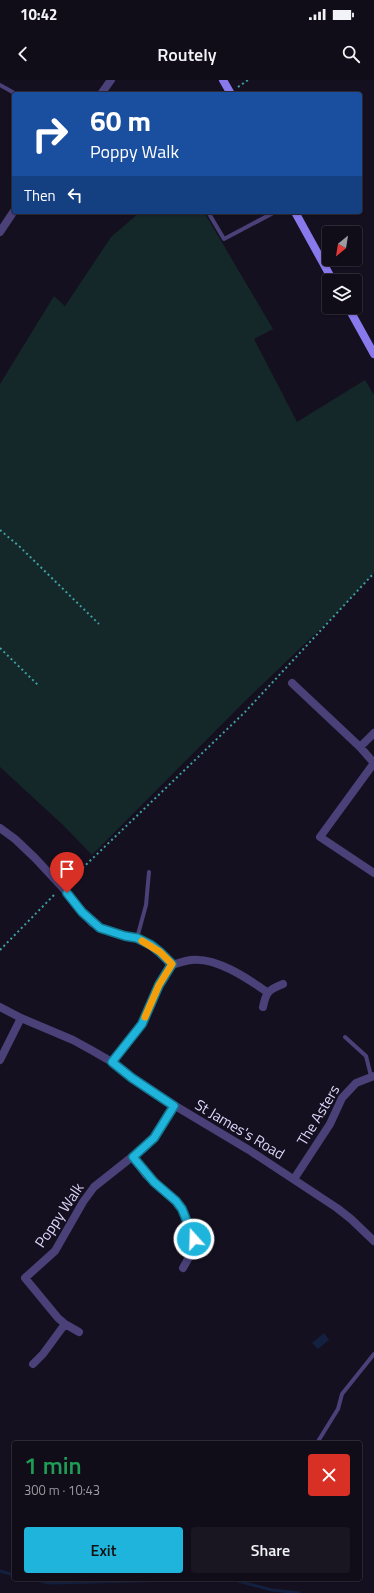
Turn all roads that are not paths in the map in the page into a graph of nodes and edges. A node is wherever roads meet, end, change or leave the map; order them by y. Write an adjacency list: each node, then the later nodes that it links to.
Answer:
1 (111, 80): 5 (street)
2 (223, 80): 6 (main road)
3 (0, 85): 4 (lane)
4 (12, 92)
5 (102, 92)
6 (229, 92)
7 (12, 214): 11 (street)
8 (209, 214): 9 (lane)
9 (271, 214)
10 (296, 214): 12 (main road)
11 (0, 232)
12 (329, 274)
13 (352, 314): 14 (main road)
14 (374, 354)
15 (292, 683): 17 (street)
16 (374, 733): 17 (street)
17 (360, 747): 18 (street)
18 (374, 763): 21 (street)
19 (0, 828): 22 (street)
20 (149, 872): 22 (lane)
21 (374, 873)
22 (137, 938): 23 (street)
23 (172, 964): 25 (street); 31 (street)
24 (283, 984): 25 (street)
25 (268, 992): 27 (street)
26 (0, 1007): 28 (street, St James's Road)
27 (263, 1007)
28 (21, 1018): 30 (street); 31 (street, St James's Road)
29 (345, 1038): 32 (lane)
30 (0, 1060)
31 (112, 1062): 33 (street, St James's Road)
32 (372, 1076): 35 (street, The Asters)
33 (174, 1106): 34 (street, Poppy Walk); 35 (street, St James's Road)
34 (133, 1157): 37 (street); 38 (street, Poppy Walk)
35 (294, 1179): 36 (street, St James's Road)
36 (374, 1241)
37 (183, 1268)
38 (65, 1324): 39 (street, Poppy Walk); 41 (street)
39 (78, 1332)
40 (374, 1354): 42 (lane)
41 (34, 1364)
42 (318, 1441)

